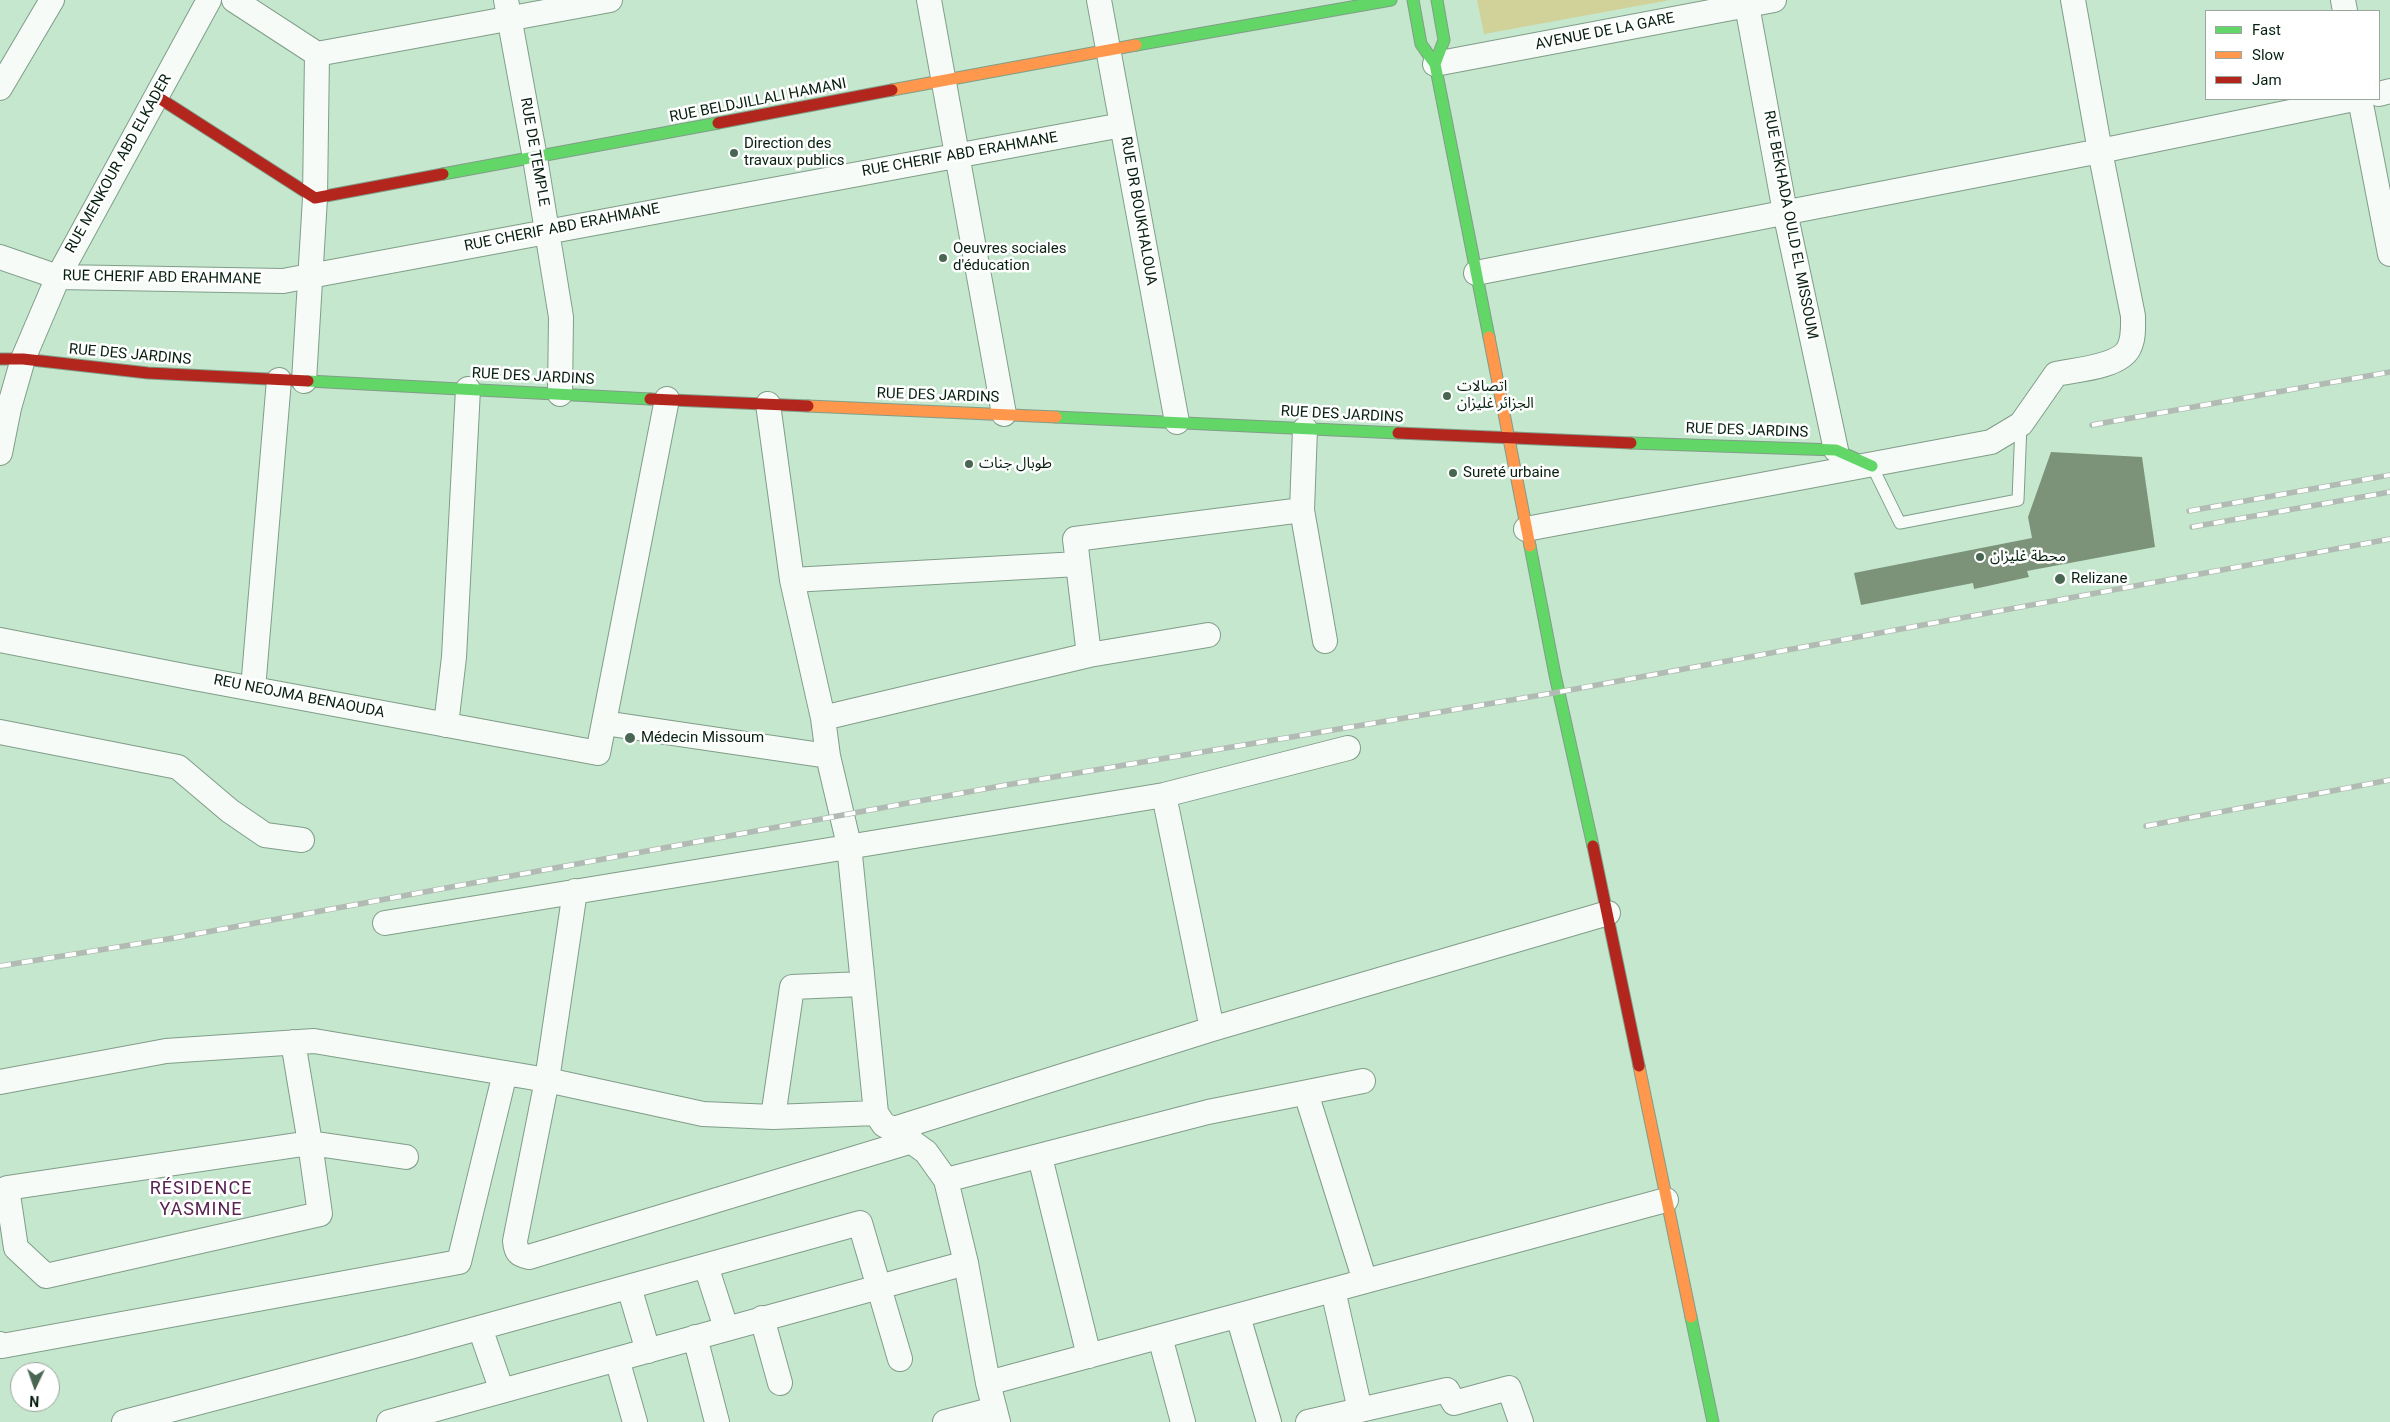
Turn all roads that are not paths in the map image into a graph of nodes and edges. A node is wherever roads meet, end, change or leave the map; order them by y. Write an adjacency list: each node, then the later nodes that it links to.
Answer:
1 (52, 0): 18 (street)
2 (209, 0): 19 (street, RUE MENKOUR ABD ELKADER)
3 (234, 0): 15 (street)
4 (610, 0): 13 (street)
5 (929, 0): 17 (street)
6 (1099, 0): 14 (street, RUE DR BOUKHALOUA)
7 (1392, 0): 14 (street, RUE BELDJILLALI HAMANI)
8 (1412, 0): 16 (street)
9 (1437, 0): 16 (street)
10 (1774, 0): 12 (street, AVENUE DE LA GARE)
11 (2073, 0): 23 (street)
12 (1747, 3): 16 (street, AVENUE DE LA GARE); 27 (street, RUE BEKHADA OULD EL MISSOUM)
13 (508, 9): 15 (street); 25 (street, RUE DE TEMPLE)
14 (1108, 48): 17 (street, RUE BELDJILLALI HAMANI); 22 (street, RUE DR BOUKHALOUA)
15 (317, 54): 26 (street)
16 (1435, 64): 31 (street)
17 (944, 82): 24 (street); 25 (street, RUE BELDJILLALI HAMANI)
18 (0, 88)
19 (156, 96): 26 (street); 33 (street, RUE MENKOUR ABD ELKADER)
20 (2349, 100): 23 (street)
21 (2360, 100): 29 (street)
22 (1122, 125): 24 (street, RUE CHERIF ABD ERAHMANE); 42 (street, RUE DR BOUKHALOUA)
23 (2100, 151): 27 (street); 43 (street)
24 (957, 155): 28 (street, RUE CHERIF ABD ERAHMANE); 41 (street)
25 (535, 158): 26 (street, RUE BELDJILLALI HAMANI); 28 (street, RUE DE TEMPLE)
26 (315, 198): 32 (street)
27 (1786, 212): 31 (street); 46 (street, RUE BEKHADA OULD EL MISSOUM)
28 (548, 231): 32 (street, RUE CHERIF ABD ERAHMANE); 38 (street, RUE DE TEMPLE)
29 (2390, 254)
30 (0, 257): 33 (street, RUE CHERIF ABD ERAHMANE)
31 (1476, 273): 45 (street)
32 (310, 276): 33 (street, RUE CHERIF ABD ERAHMANE); 36 (street)
33 (58, 277): 34 (street, RUE MENKOUR ABD ELKADER)
34 (11, 359): 35 (street, RUE DES JARDINS); 47 (street, RUE MENKOUR ABD ELKADER)
35 (279, 380): 36 (street, RUE DES JARDINS); 57 (street)
36 (304, 381): 37 (street, RUE DES JARDINS)
37 (468, 389): 38 (street, RUE DES JARDINS); 60 (street)
38 (560, 394): 39 (street, RUE DES JARDINS)
39 (667, 399): 40 (street, RUE DES JARDINS); 59 (street)
40 (768, 404): 41 (street, RUE DES JARDINS); 52 (street)
41 (1004, 414): 42 (street, RUE DES JARDINS)
42 (1177, 422): 44 (street, RUE DES JARDINS)
43 (2021, 424): 48 (street); 48 (lane)
44 (1305, 428): 45 (street, RUE DES JARDINS); 49 (street)
45 (1508, 438): 46 (street, RUE DES JARDINS); 50 (street)
46 (1836, 450): 48 (street, RUE DES JARDINS)
47 (0, 453)
48 (1872, 466): 50 (street)
49 (1302, 510): 51 (street); 55 (street)
50 (1526, 529): 68 (street)
51 (1078, 564): 52 (street); 56 (street)
52 (792, 580): 58 (street)
53 (1208, 635): 56 (street)
54 (0, 640): 57 (street, REU NEOJMA BENAOUDA)
55 (1325, 641)
56 (1089, 655): 58 (street)
57 (253, 689): 60 (street, REU NEOJMA BENAOUDA)
58 (824, 718): 63 (street)
59 (604, 723): 60 (street, REU NEOJMA BENAOUDA); 63 (street)
60 (446, 725)
61 (0, 732): 65 (street)
62 (1348, 748): 64 (street)
63 (828, 756): 66 (street)
64 (1164, 795): 66 (street); 71 (street)
65 (302, 840)
66 (849, 845): 67 (street); 70 (street)
67 (575, 891): 69 (street); 74 (street)
68 (1608, 913): 71 (street); 85 (street)
69 (385, 923)
70 (863, 984): 78 (street); 79 (street)
71 (1212, 1029): 80 (street)
72 (293, 1042): 73 (street); 76 (street); 81 (street)
73 (505, 1073): 74 (street); 99 (street)
74 (547, 1080): 79 (street); 80 (street)
75 (1363, 1081): 77 (street)
76 (0, 1082)
77 (1306, 1093): 83 (street); 89 (street)
78 (876, 1113): 79 (street); 80 (street)
79 (773, 1117)
80 (903, 1135): 84 (street)
81 (310, 1144): 82 (street); 86 (street); 86 (street)
82 (406, 1157)
83 (1040, 1157): 84 (street); 101 (street)
84 (946, 1180): 87 (street)
85 (1666, 1200): 89 (street); 119 (street)
86 (8, 1253)
87 (966, 1263): 90 (street); 105 (street)
88 (706, 1266): 90 (street); 91 (street); 96 (street)
89 (1365, 1281): 92 (street)
90 (880, 1285): 94 (street); 103 (street)
91 (629, 1287): 95 (street); 100 (street)
92 (1333, 1290): 93 (street); 107 (street)
93 (1238, 1316): 98 (street); 116 (street)
94 (762, 1318): 96 (street); 104 (street)
95 (480, 1328): 106 (street); 110 (street)
96 (726, 1328): 97 (street)
97 (695, 1337): 100 (street); 113 (street)
98 (1160, 1337): 101 (street); 115 (street)
99 (0, 1344)
100 (648, 1351): 102 (street)
101 (1089, 1356): 105 (street)
102 (617, 1359): 106 (street); 112 (street)
103 (900, 1359)
104 (780, 1383)
105 (988, 1383): 108 (street)
106 (502, 1391): 109 (street)
107 (1360, 1410): 117 (street); 118 (street)
108 (996, 1415): 114 (street)
109 (439, 1416): 111 (street)
110 (124, 1422)
111 (389, 1422)
112 (635, 1422)
113 (717, 1422)
114 (945, 1422)
115 (1183, 1422)
116 (1269, 1422)
117 (1308, 1422)
118 (1521, 1422)
119 (1714, 1422)

